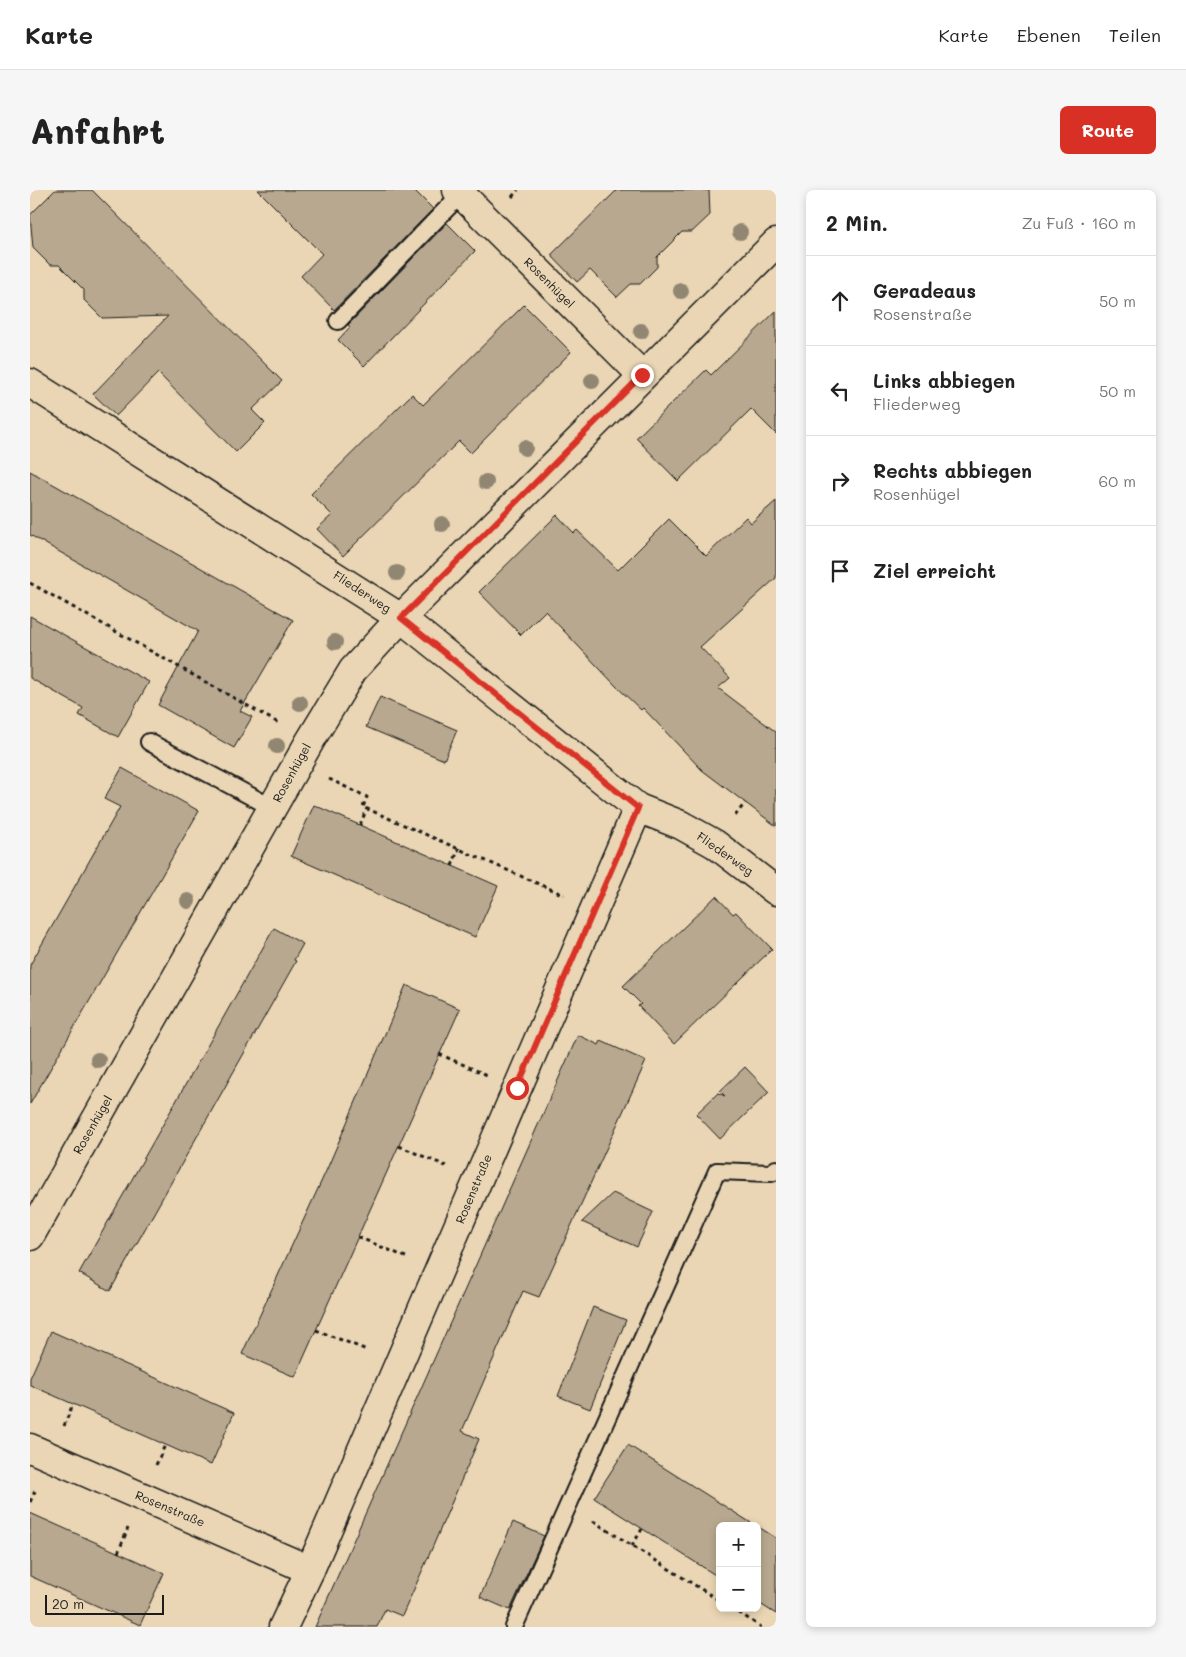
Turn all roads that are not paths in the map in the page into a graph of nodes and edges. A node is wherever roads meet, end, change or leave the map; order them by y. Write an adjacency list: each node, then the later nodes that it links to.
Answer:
1 (459, 192): 3 (lane); 4 (street, Rosenhügel)
2 (776, 243): 4 (street, Rosenhügel)
3 (338, 320)
4 (642, 375): 6 (street, Rosenhügel)
5 (30, 383): 6 (street, Fliederweg)
6 (401, 618): 8 (street, Rosenhügel); 9 (street, Fliederweg)
7 (149, 742): 8 (lane)
8 (273, 808): 12 (street, Rosenhügel)
9 (638, 808): 10 (street, Fliederweg); 14 (street, Rosenstraße)
10 (776, 891)
11 (776, 1169): 16 (lane)
12 (30, 1236)
13 (30, 1448): 14 (street, Rosenstraße)
14 (310, 1570): 15 (street, Rosenstraße)
15 (283, 1627)
16 (514, 1627)

